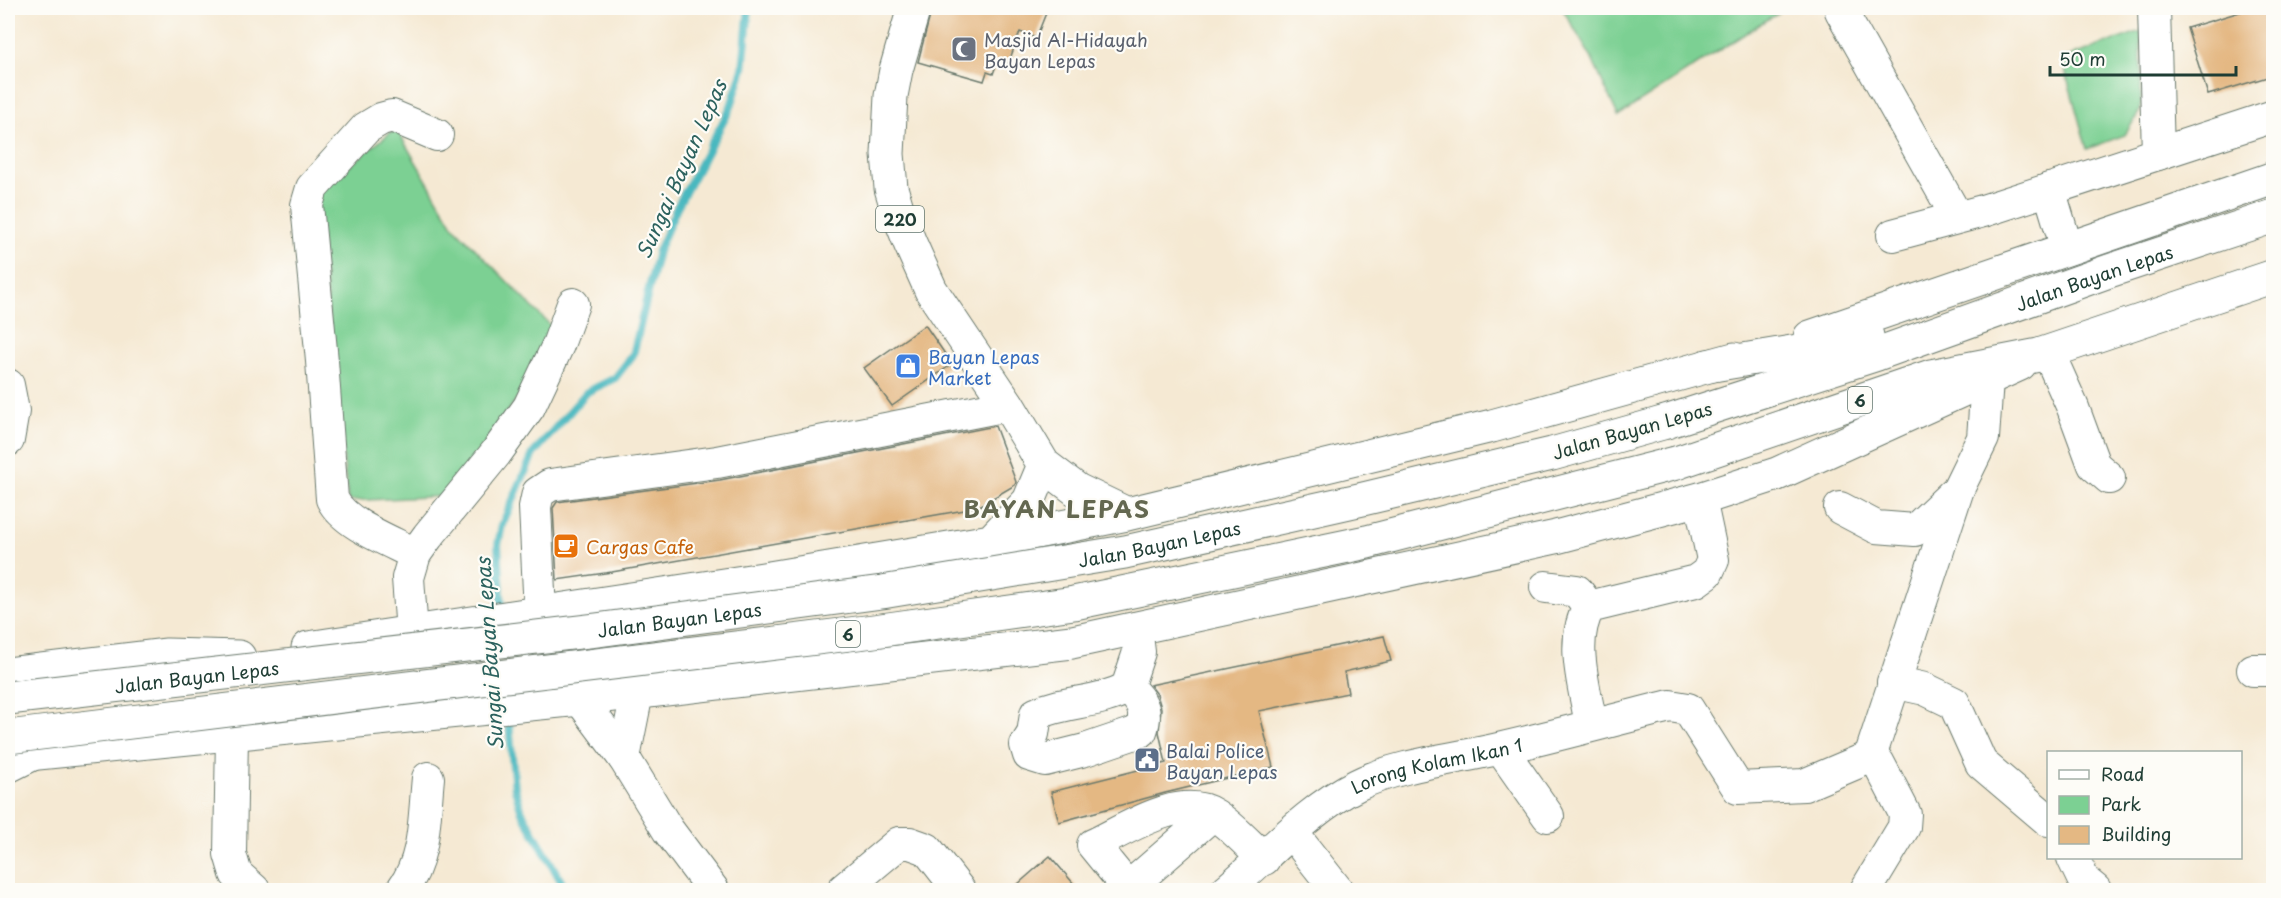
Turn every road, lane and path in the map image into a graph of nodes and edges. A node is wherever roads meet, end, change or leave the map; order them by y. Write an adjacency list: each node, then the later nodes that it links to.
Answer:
1 (914, 8): 20 (main road, 220)
2 (2157, 8): 6 (street)
3 (1841, 11): 10 (street)
4 (2274, 116): 6 (street)
5 (437, 135): 29 (street)
6 (2158, 154): 8 (street)
7 (2274, 178): 12 (main road)
8 (2049, 189): 10 (street); 12 (street)
9 (2274, 216): 14 (main road, Jalan Bayan Lepas / 6)
10 (1957, 217): 11 (street)
11 (1893, 235)
12 (2067, 249): 17 (main road)
13 (2274, 276): 16 (main road, Jalan Bayan Lepas / 6)
14 (2026, 302): 17 (main road); 45 (main road, Jalan Bayan Lepas / 6, bridge)
15 (573, 304): 29 (street)
16 (2044, 354): 18 (main road, Jalan Bayan Lepas); 23 (street); 50 (main road, Jalan Bayan Lepas / 6, bridge)
17 (1707, 366): 27 (main road, Jalan Bayan Lepas)
18 (1988, 380): 24 (street); 25 (main road, Jalan Bayan Lepas)
19 (8, 385): 21 (street)
20 (1008, 405): 22 (main road, 220); 34 (street)
21 (8, 440)
22 (1044, 465): 27 (main road, 220); 28 (main road)
23 (2109, 478)
24 (1958, 489): 26 (street); 40 (street)
25 (1700, 499): 33 (street); 35 (main road, Jalan Bayan Lepas)
26 (1840, 508)
27 (1127, 514): 28 (main road, Jalan Bayan Lepas)
28 (991, 541): 30 (main road, Jalan Bayan Lepas)
29 (415, 554): 36 (street)
30 (763, 579): 32 (main road, Jalan Bayan Lepas); 39 (main road)
31 (1545, 587): 33 (street)
32 (706, 588): 34 (main road, Jalan Bayan Lepas); 41 (main road)
33 (1589, 607): 47 (street)
34 (529, 615): 36 (main road, Jalan Bayan Lepas)
35 (1136, 628): 39 (main road, Jalan Bayan Lepas); 42 (street)
36 (412, 633): 37 (main road, Jalan Bayan Lepas)
37 (239, 657): 38 (main road); 43 (main road, Jalan Bayan Lepas)
38 (8, 674)
39 (773, 677): 41 (main road, Jalan Bayan Lepas)
40 (1893, 682): 51 (street); 56 (street)
41 (717, 683): 44 (main road, Jalan Bayan Lepas)
42 (1127, 688)
43 (8, 689)
44 (637, 693): 46 (main road, Jalan Bayan Lepas); 52 (street)
45 (8, 698)
46 (580, 699): 48 (main road, Jalan Bayan Lepas); 52 (street)
47 (1591, 725): 49 (street, Lorong Kolam Ikan 1); 51 (street, Lorong Kolam Ikan 1)
48 (232, 735): 50 (main road, Jalan Bayan Lepas); 62 (street)
49 (1501, 748): 55 (street); 57 (street, Lorong Kolam Ikan 1)
50 (14, 753)
51 (1870, 757): 61 (street)
52 (624, 758): 64 (street)
53 (428, 778): 63 (street)
54 (1213, 814): 59 (street)
55 (1548, 816)
56 (2047, 818)
57 (1292, 833): 59 (street, Lorong Kolam Ikan 1); 69 (street)
58 (880, 858): 65 (street); 66 (street); 67 (street)
59 (1264, 859): 68 (street, Lorong Kolam Ikan 1)
60 (2073, 859): 70 (street)
61 (1871, 888)
62 (254, 891)
63 (402, 891)
64 (713, 891)
65 (843, 891)
66 (877, 891)
67 (959, 891)
68 (1227, 891)
69 (1336, 891)
70 (2095, 891)

